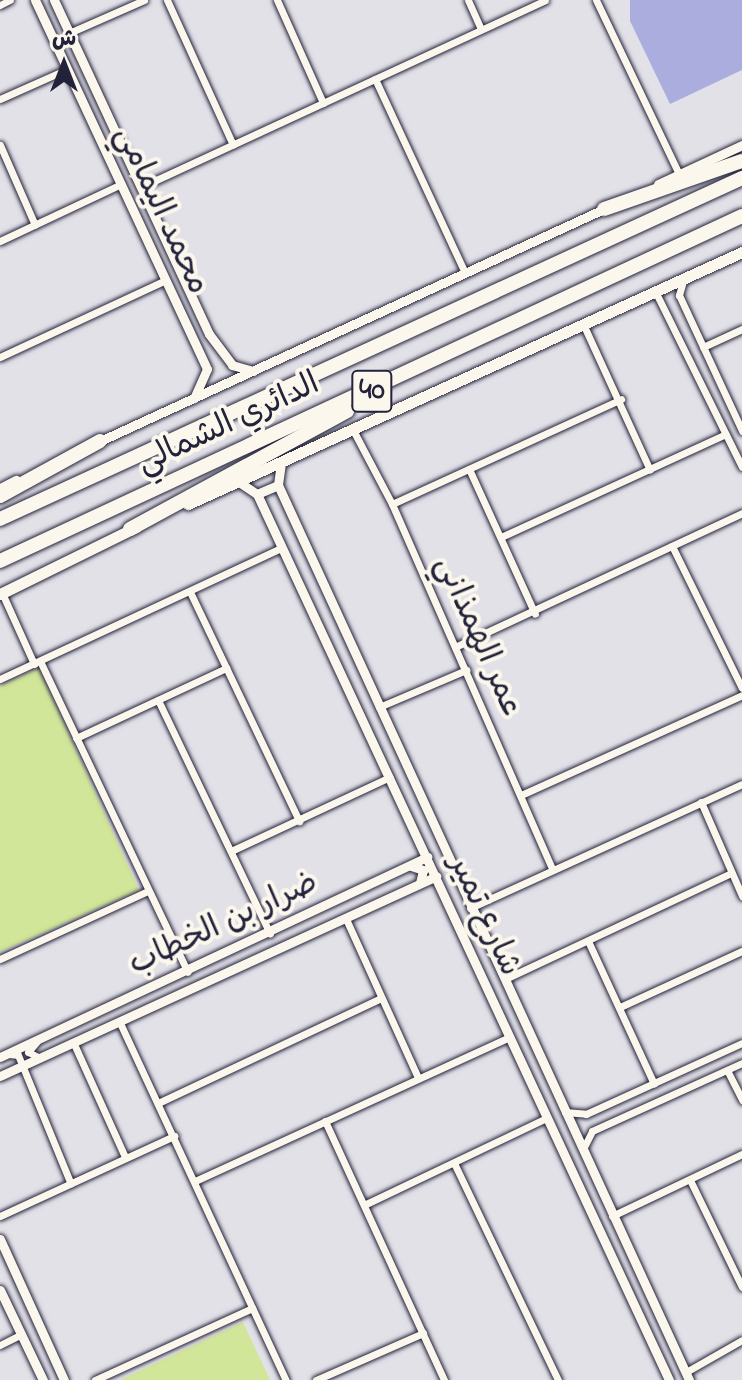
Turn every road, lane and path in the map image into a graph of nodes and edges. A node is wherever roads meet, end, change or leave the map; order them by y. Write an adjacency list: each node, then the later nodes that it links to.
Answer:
1 (10, 0): 10 (street)
2 (52, 0): 9 (street); 12 (street, محمد اليمامي)
3 (144, 0): 12 (street)
4 (167, 0): 18 (street)
5 (277, 0): 16 (street)
6 (468, 0): 11 (street)
7 (545, 0): 11 (street)
8 (596, 0): 21 (street)
9 (36, 3): 13 (street, محمد اليمامي)
10 (0, 5)
11 (481, 29): 14 (street)
12 (69, 33): 24 (street, محمد اليمامي)
13 (65, 70): 15 (street); 23 (street, محمد اليمامي)
14 (375, 79): 16 (street); 32 (street)
15 (0, 99)
16 (323, 103): 18 (street)
17 (0, 145): 28 (street)
18 (233, 145): 24 (street)
19 (742, 145): 21 (street, الدائري الشمالي)
20 (742, 161): 25 (highway)
21 (679, 174): 25 (street, الدائري الشمالي)
22 (742, 178): 62 (highway, الدائري الشمالي / 40)
23 (119, 185): 28 (street); 33 (street, محمد اليمامي)
24 (141, 187): 39 (street, محمد اليمامي)
25 (604, 209): 32 (street, الدائري الشمالي)
26 (742, 216): 29 (highway, الدائري الشمالي / 40)
27 (742, 224): 29 (highway)
28 (35, 225): 30 (street)
29 (715, 229): 44 (highway, الدائري الشمالي / 40)
30 (0, 241)
31 (742, 252): 34 (main road, الدائري الشمالي)
32 (465, 273): 43 (street, الدائري الشمالي)
33 (164, 281): 40 (street, محمد اليمامي); 42 (street)
34 (683, 281): 35 (street); 36 (main road, الدائري الشمالي)
35 (679, 295): 36 (street); 41 (street)
36 (660, 298): 37 (main road, الدائري الشمالي); 49 (street)
37 (584, 326): 46 (street); 47 (main road, الدائري الشمالي)
38 (742, 329): 41 (street)
39 (209, 334): 40 (street); 43 (street, محمد اليمامي)
40 (193, 341): 45 (street, محمد اليمامي)
41 (703, 347): 48 (street)
42 (0, 357)
43 (253, 371): 45 (street, الدائري الشمالي)
44 (387, 384): 63 (highway); 67 (highway, الدائري الشمالي / 40)
45 (193, 398): 50 (street, الدائري الشمالي)
46 (621, 399): 53 (street); 54 (street)
47 (353, 430): 51 (main road, الدائري الشمالي); 60 (street, عمر الهمذاني)
48 (742, 431)
49 (726, 434): 52 (street); 54 (street)
50 (100, 441): 57 (street, الدائري الشمالي); 59 (highway)
51 (281, 463): 55 (main road, الدائري الشمالي); 56 (street)
52 (742, 467)
53 (469, 469): 60 (street); 64 (street)
54 (650, 470): 64 (street)
55 (239, 482): 58 (street); 63 (main road, الدائري الشمالي)
56 (278, 485): 58 (street); 79 (street)
57 (0, 488)
58 (257, 494): 66 (street, شارع تمير)
59 (0, 496)
60 (392, 504): 71 (street, عمر الهمذاني)
61 (742, 513): 65 (street)
62 (0, 519)
63 (130, 529): 69 (main road, الدائري الشمالي)
64 (501, 537): 70 (street)
65 (672, 546): 70 (street); 76 (street)
66 (281, 548): 68 (street); 81 (street, شارع تمير)
67 (0, 561)
68 (190, 592): 72 (street); 73 (street)
69 (1, 594): 72 (street)
70 (535, 614): 71 (street)
71 (455, 647): 74 (street, عمر الهمذاني)
72 (37, 662): 75 (street); 80 (street)
73 (226, 668): 78 (street); 87 (street)
74 (466, 670): 79 (street); 83 (street, عمر الهمذاني)
75 (0, 679)
76 (742, 688)
77 (742, 695): 83 (street)
78 (158, 700): 80 (street); 90 (street)
79 (379, 707): 85 (street)
80 (76, 738): 97 (street)
81 (390, 777): 86 (street, شارع تمير); 87 (street)
82 (742, 784): 84 (street)
83 (521, 795): 93 (street, عمر الهمذاني)
84 (701, 802): 93 (street); 94 (street)
85 (427, 812): 86 (street); 88 (street)
86 (410, 819): 89 (street, شارع تمير)
87 (299, 821): 90 (street)
88 (433, 825): 89 (street); 99 (street)
89 (416, 832): 91 (street, شارع تمير)
90 (231, 851): 101 (street)
91 (427, 857): 92 (street, ضرار بن الخطاب); 95 (street, شارع تمير)
92 (411, 866): 96 (street); 101 (street, ضرار بن الخطاب)
93 (551, 867): 99 (street)
94 (731, 873): 98 (street); 102 (street)
95 (436, 876): 96 (street, ضرار بن الخطاب); 111 (street, شارع تمير)
96 (420, 883): 100 (street, ضرار بن الخطاب)
97 (148, 891): 104 (street); 105 (street)
98 (742, 896)
99 (470, 908): 106 (street)
100 (346, 919): 107 (street); 109 (street, ضرار بن الخطاب)
101 (270, 934): 105 (street, ضرار بن الخطاب)
102 (588, 941): 106 (street); 108 (street)
103 (742, 951): 108 (street)
104 (0, 959)
105 (188, 972): 110 (street, ضرار بن الخطاب)
106 (505, 979): 124 (street)
107 (381, 998): 120 (street); 123 (street)
108 (620, 1007): 121 (street)
109 (120, 1023): 113 (street, ضرار بن الخطاب); 123 (street)
110 (41, 1037): 114 (street); 115 (street, ضرار بن الخطاب)
111 (510, 1037): 120 (street); 126 (street, شارع تمير)
112 (742, 1043): 121 (street)
113 (74, 1044): 114 (street, ضرار بن الخطاب); 132 (street)
114 (51, 1054): 117 (street, ضرار بن الخطاب)
115 (4, 1056): 117 (street, ضرار بن الخطاب)
116 (742, 1063): 118 (street)
117 (20, 1066): 119 (street, ضرار بن الخطاب); 136 (street)
118 (727, 1070): 122 (street); 128 (street)
119 (0, 1076)
120 (418, 1078): 127 (street)
121 (654, 1084): 125 (street)
122 (742, 1100)
123 (158, 1103): 129 (street)
124 (565, 1112): 125 (street); 130 (street)
125 (586, 1114): 128 (street)
126 (546, 1118): 133 (street); 142 (street, شارع تمير)
127 (325, 1121): 135 (street); 137 (street)
128 (592, 1131): 130 (street)
129 (174, 1136): 132 (street); 135 (street)
130 (583, 1149): 139 (street)
131 (742, 1154): 134 (street)
132 (125, 1157): 136 (street)
133 (454, 1163): 137 (street); 157 (street)
134 (690, 1180): 139 (street); 143 (street)
135 (195, 1181): 145 (street)
136 (71, 1184): 138 (street)
137 (366, 1204): 146 (street)
138 (0, 1216)
139 (612, 1216): 141 (street)
140 (0, 1239): 152 (street)
141 (639, 1275): 142 (street); 150 (street)
142 (624, 1281): 158 (street, شارع تمير)
143 (742, 1287)
144 (0, 1290): 147 (street)
145 (252, 1308): 153 (street); 154 (street)
146 (423, 1333): 155 (street); 156 (street)
147 (20, 1335): 149 (street); 151 (street)
148 (742, 1340): 150 (street)
149 (0, 1345)
150 (688, 1376)
151 (43, 1380)
152 (64, 1380)
153 (95, 1380)
154 (286, 1380)
155 (316, 1380)
156 (444, 1380)
157 (558, 1380)
158 (669, 1380)

